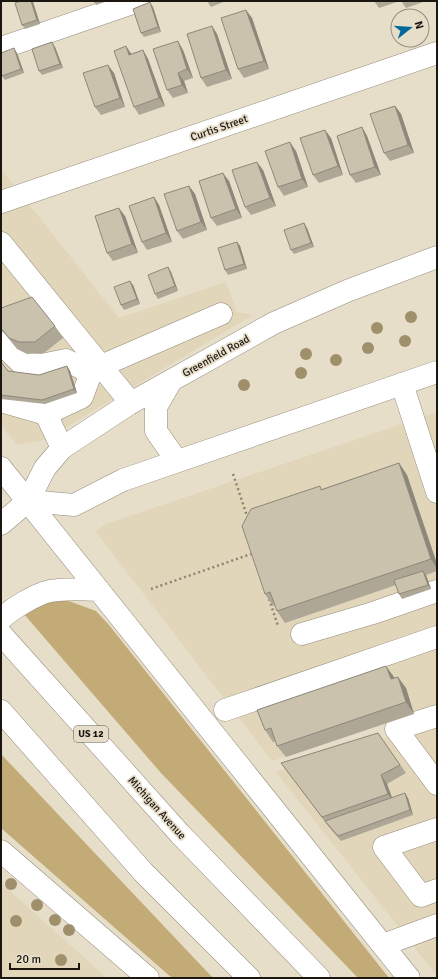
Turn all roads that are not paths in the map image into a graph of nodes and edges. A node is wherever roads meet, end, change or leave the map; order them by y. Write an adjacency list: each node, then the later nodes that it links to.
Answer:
1 (138, 1): 2 (main road)
2 (1, 48)
3 (437, 53): 4 (main road, Curtis Street)
4 (1, 202)
5 (1, 243): 9 (main road)
6 (437, 257): 11 (main road, Greenfield Road)
7 (221, 314): 9 (main road)
8 (1, 343): 9 (main road)
9 (96, 370): 14 (main road); 15 (main road)
10 (437, 372): 12 (main road)
11 (172, 380): 14 (main road, Greenfield Road); 17 (main road)
12 (402, 384): 17 (main road); 19 (main road)
13 (1, 401): 15 (main road)
14 (131, 403): 16 (main road, Greenfield Road)
15 (46, 409): 16 (main road)
16 (62, 448): 20 (main road, Greenfield Road)
17 (177, 461): 20 (main road)
18 (1, 468): 20 (main road)
19 (437, 492)
20 (28, 501): 21 (main road, Greenfield Road); 22 (main road)
21 (1, 524)
22 (99, 590): 24 (main road); 36 (main road)
23 (437, 592): 26 (main road)
24 (1, 619)
25 (1, 634): 39 (main road, Michigan Avenue / US 12)
26 (302, 634)
27 (437, 637): 28 (main road)
28 (225, 710)
29 (1, 711): 38 (main road)
30 (437, 716): 31 (main road)
31 (437, 784)
32 (437, 829): 34 (main road)
33 (1, 851): 37 (main road)
34 (437, 890)
35 (437, 925): 36 (main road)
36 (383, 945): 40 (main road)
37 (148, 978)
38 (249, 978)
39 (319, 978)
40 (409, 978)

